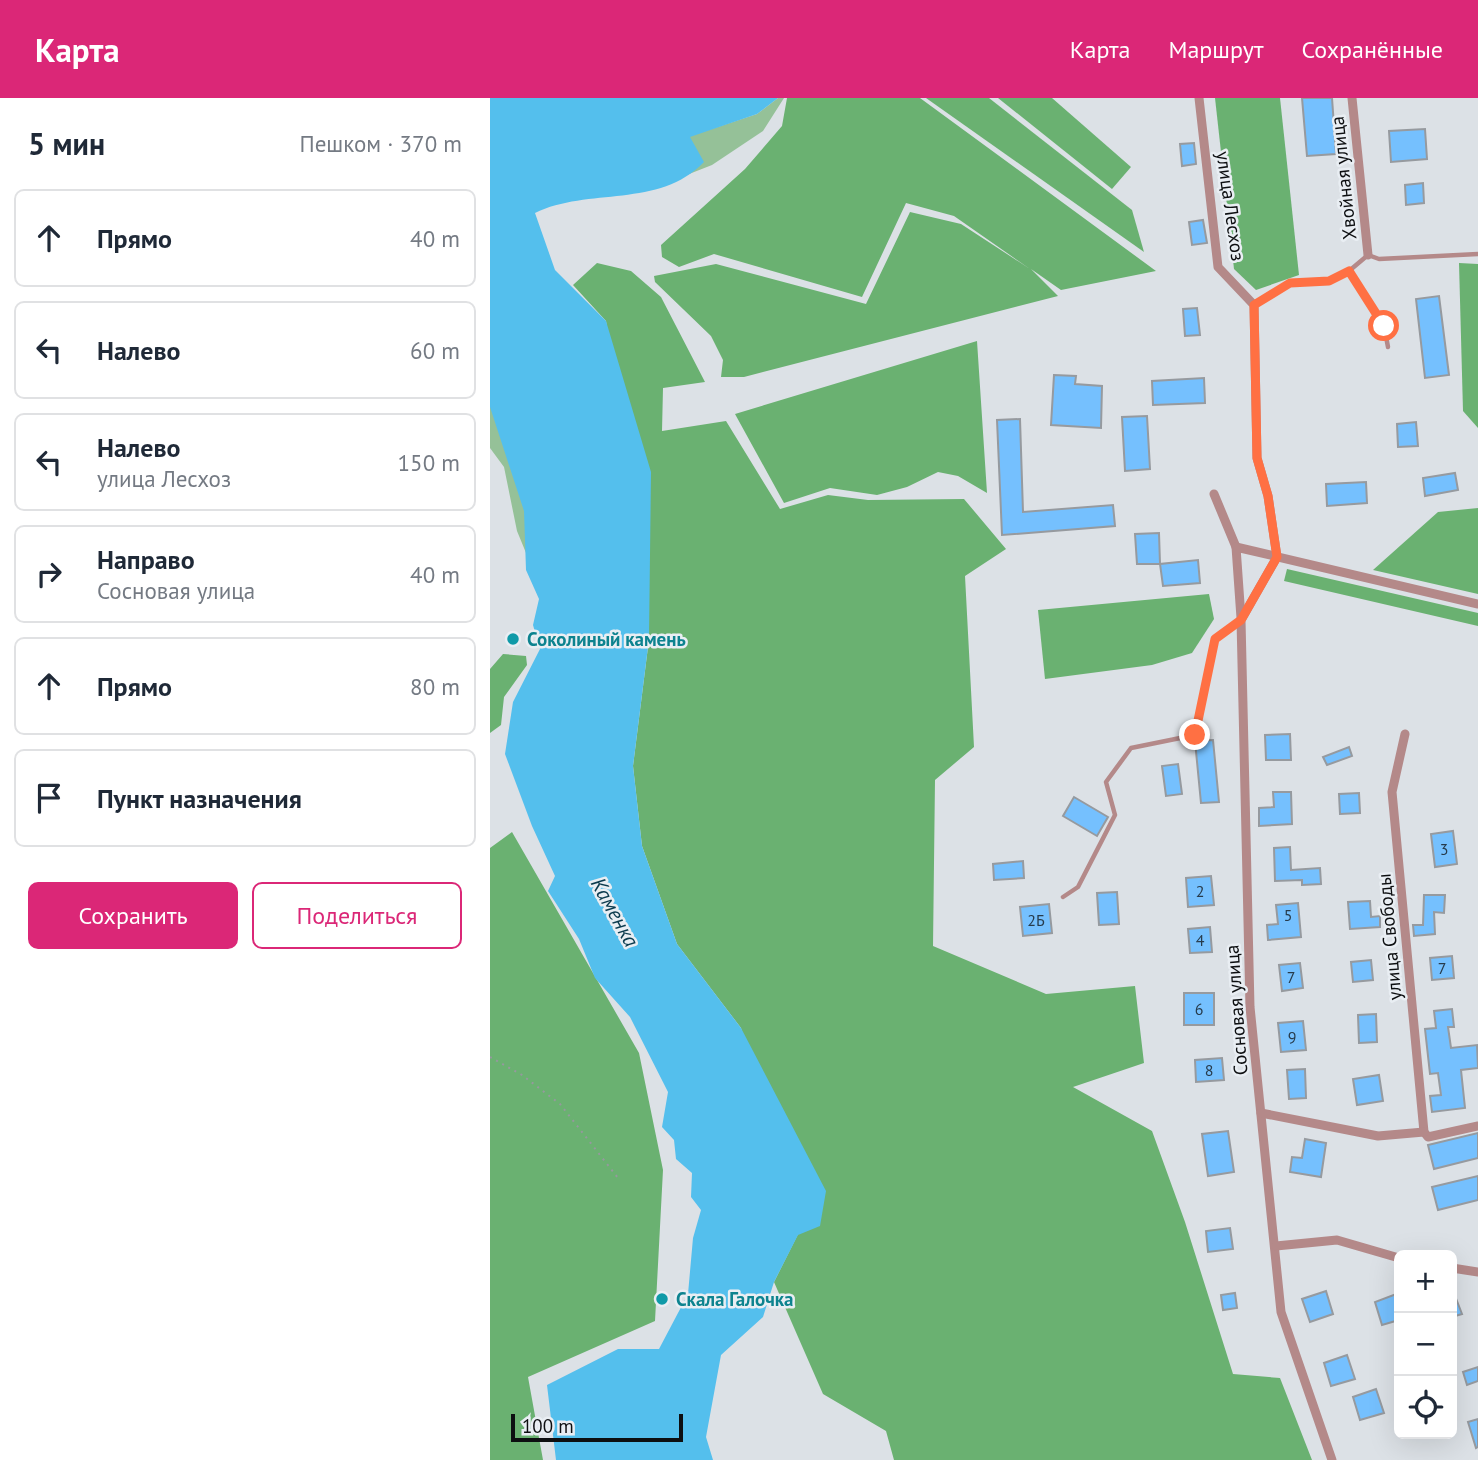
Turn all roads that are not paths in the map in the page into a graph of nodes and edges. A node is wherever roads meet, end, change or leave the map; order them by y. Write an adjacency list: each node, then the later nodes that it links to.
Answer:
1 (1199, 98): 6 (street, улица Лесхоз)
2 (1352, 98): 4 (street, Хвойная улица)
3 (1478, 254): 4 (lane)
4 (1368, 255): 5 (lane)
5 (1349, 271): 6 (lane); 7 (lane)
6 (1254, 305): 10 (street)
7 (1388, 347)
8 (1214, 494): 9 (street, Сосновая улица)
9 (1236, 547): 10 (street); 12 (street, Сосновая улица)
10 (1277, 557): 11 (street); 12 (street)
11 (1478, 604)
12 (1241, 620): 14 (lane); 15 (street, Сосновая улица)
13 (1405, 734): 17 (street, улица Свободы)
14 (1063, 897)
15 (1261, 1113): 17 (street); 18 (street, Сосновая улица)
16 (1478, 1126): 17 (street)
17 (1426, 1135)
18 (1276, 1246): 19 (street); 22 (street, Сосновая улица)
19 (1394, 1257)
20 (1457, 1269): 21 (street)
21 (1478, 1272)
22 (1332, 1460)

